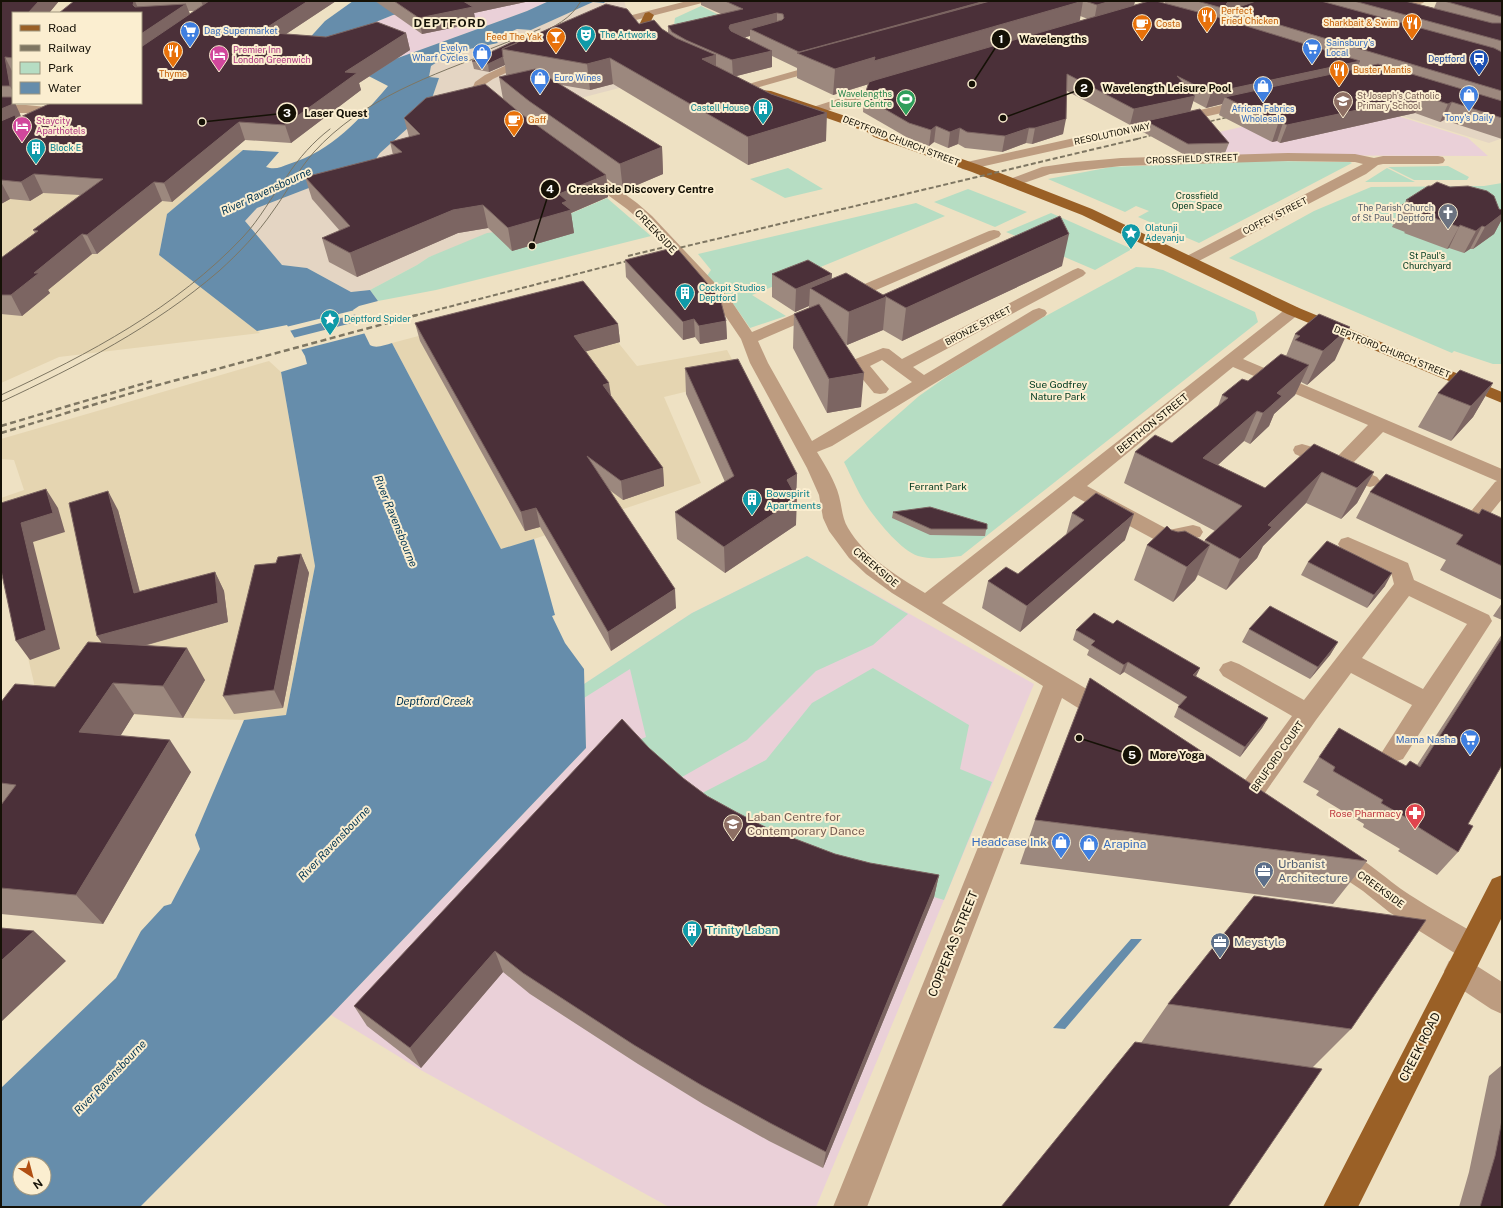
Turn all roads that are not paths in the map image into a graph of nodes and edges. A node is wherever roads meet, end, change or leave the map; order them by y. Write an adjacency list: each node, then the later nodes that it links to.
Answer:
1 (699, 1): 5 (street)
2 (1420, 1): 4 (street)
3 (645, 3): 5 (main road)
4 (1410, 14)
5 (649, 15): 6 (street); 7 (main road); 9 (main road)
6 (595, 30)
7 (673, 42)
8 (542, 53): 21 (street)
9 (673, 54)
10 (833, 63): 12 (street)
11 (782, 67): 12 (street)
12 (796, 74): 14 (street)
13 (906, 81): 19 (street)
14 (756, 85): 15 (main road, DEPTFORD CHURCH STREET); 15 (main road, DEPTFORD CHURCH STREET)
15 (767, 92): 19 (main road, DEPTFORD CHURCH STREET)
16 (1258, 102): 26 (street, RESOLUTION WAY)
17 (69, 106): 20 (main road)
18 (1, 109): 20 (street)
19 (817, 110): 26 (main road, DEPTFORD CHURCH STREET)
20 (57, 112): 22 (main road)
21 (505, 112)
22 (36, 122)
23 (1438, 160): 24 (street, CROSSFIELD STREET)
24 (1374, 162): 27 (street, CROSSFIELD STREET); 28 (street, CROSSFIELD STREET)
25 (573, 164): 34 (street, CREEKSIDE)
26 (967, 166): 28 (main road, DEPTFORD CHURCH STREET)
27 (1361, 171): 30 (street, COFFEY STREET)
28 (1012, 183): 30 (main road, DEPTFORD CHURCH STREET)
29 (994, 234): 34 (street)
30 (1190, 260): 32 (main road, DEPTFORD CHURCH STREET)
31 (1078, 274): 36 (street, BRONZE STREET)
32 (1293, 311): 35 (street, BERTHON STREET); 39 (main road, DEPTFORD CHURCH STREET)
33 (1038, 313): 37 (street, BRONZE STREET)
34 (749, 339): 41 (street, CREEKSIDE)
35 (1231, 360): 40 (street); 47 (street, BERTHON STREET)
36 (901, 366): 37 (street); 38 (street)
37 (923, 382): 41 (street, BRONZE STREET)
38 (880, 389)
39 (1502, 398)
40 (1380, 424): 43 (street); 44 (street)
41 (806, 448): 54 (street, CREEKSIDE)
42 (1302, 450): 43 (street)
43 (1338, 467): 45 (street)
44 (1502, 476)
45 (1370, 481)
46 (1502, 486): 48 (street)
47 (1073, 487): 50 (street); 54 (street, BERTHON STREET)
48 (1482, 510)
49 (1193, 532): 50 (street)
50 (1166, 536): 52 (street)
51 (1348, 544): 53 (street)
52 (1165, 558)
53 (1406, 585): 55 (street, BRUFORD COURT); 58 (street)
54 (926, 604): 57 (street, CREEKSIDE)
55 (1348, 661): 58 (street); 59 (street, BRUFORD COURT)
56 (1231, 670): 59 (street, BRUFORD COURT)
57 (1056, 682): 60 (street, CREEKSIDE); 67 (street, COPPERAS STREET)
58 (1428, 702): 61 (street)
59 (1308, 713): 62 (street, BRUFORD COURT)
60 (1124, 724)
61 (1394, 752)
62 (1246, 800)
63 (1313, 843): 65 (street, CREEKSIDE)
64 (1502, 888): 65 (main road, CREEK ROAD)
65 (1465, 959): 66 (street, CREEKSIDE); 68 (main road, CREEK ROAD)
66 (1502, 998)
67 (850, 1207)
68 (1340, 1207)

